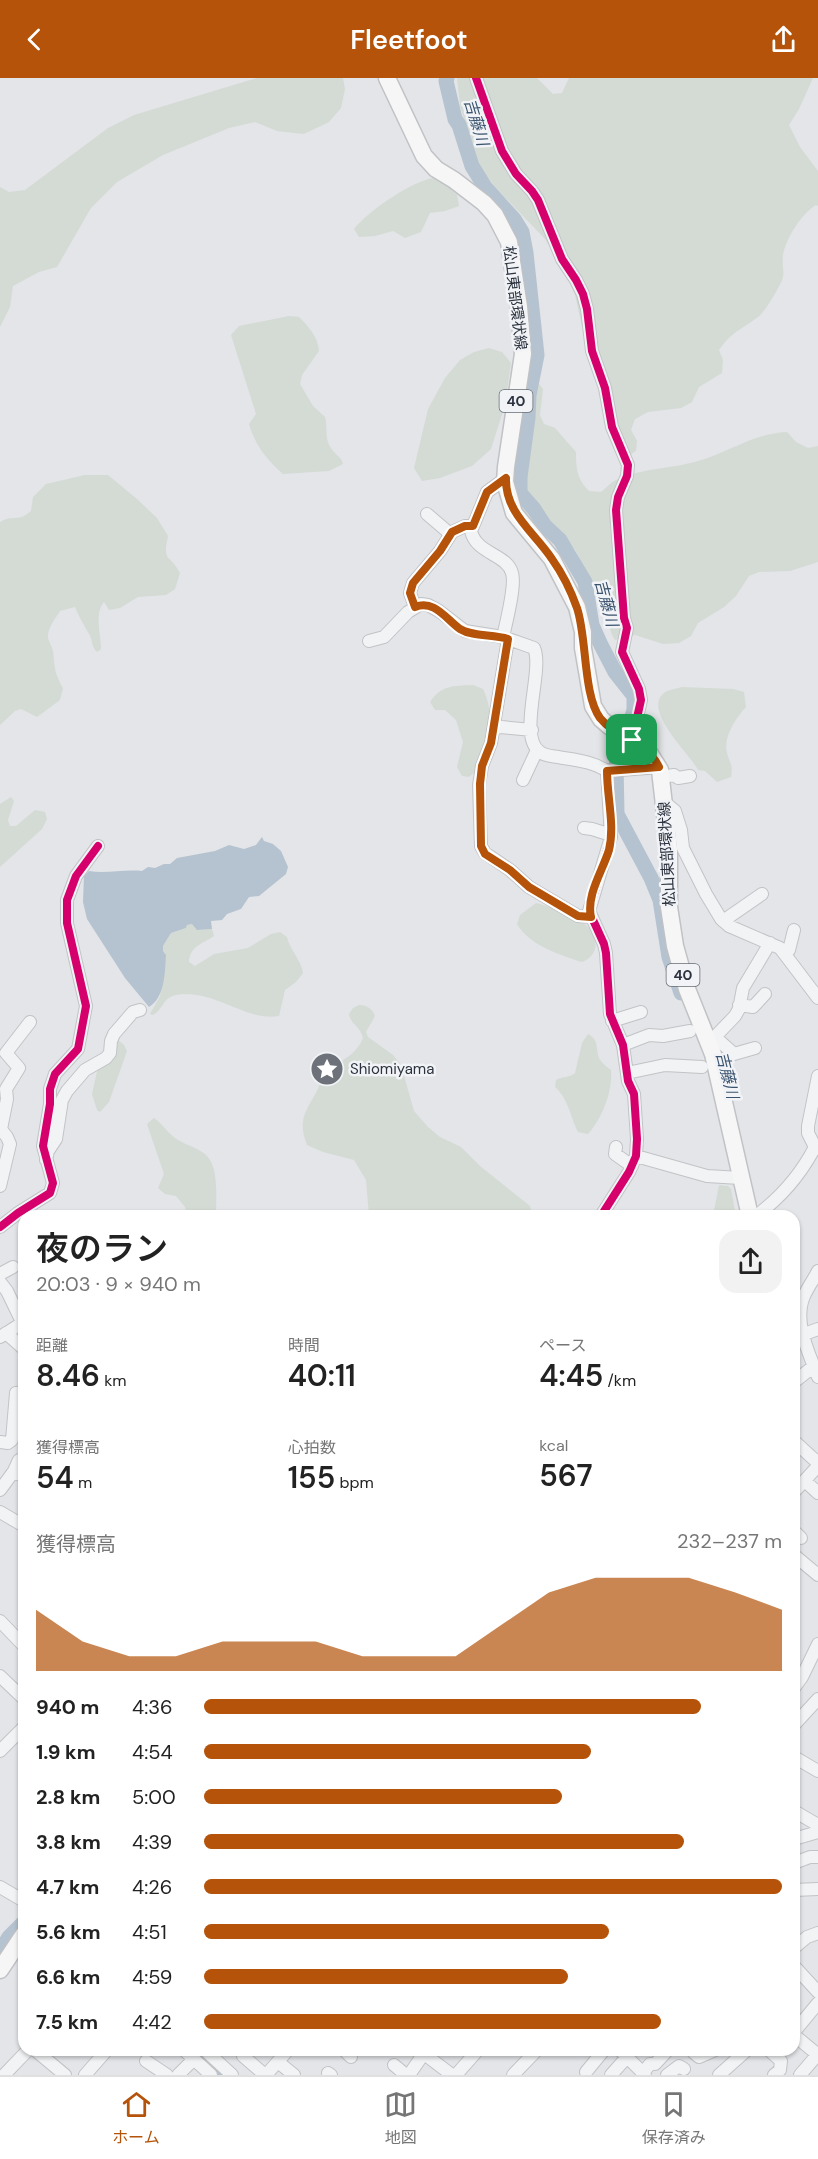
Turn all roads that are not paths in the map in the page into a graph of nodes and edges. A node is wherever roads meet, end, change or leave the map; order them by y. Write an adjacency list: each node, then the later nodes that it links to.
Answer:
1 (387, 78): 3 (main road, 松山東部環状線 / 40)
2 (476, 78): 12 (street)
3 (506, 478): 5 (street); 12 (main road, 松山東部環状線 / 40)
4 (427, 514): 6 (street)
5 (473, 526): 6 (street); 8 (street)
6 (452, 532): 7 (street)
7 (415, 607): 8 (street); 9 (street)
8 (505, 638): 10 (street); 11 (street)
9 (369, 641)
10 (493, 729): 11 (street); 23 (street)
11 (531, 730): 13 (street)
12 (628, 738): 14 (street); 15 (main road, 松山東部環状線 / 40)
13 (537, 750): 14 (street); 17 (street)
14 (614, 770): 15 (street); 20 (street)
15 (660, 772): 16 (street); 18 (main road, 松山東部環状線 / 40)
16 (690, 776)
17 (523, 780)
18 (664, 802): 24 (street); 36 (main road, 松山東部環状線 / 40)
19 (584, 828): 20 (street)
20 (611, 835): 23 (street)
21 (98, 846): 46 (street)
22 (762, 894): 24 (street)
23 (591, 917): 33 (street)
24 (723, 921): 26 (street)
25 (779, 933): 27 (street)
26 (770, 943): 27 (street); 30 (street)
27 (786, 954): 29 (street)
28 (765, 994): 30 (street)
29 (818, 998)
30 (740, 1005): 36 (street)
31 (140, 1010): 46 (street)
32 (641, 1012): 33 (street)
33 (612, 1021): 37 (street)
34 (30, 1022): 42 (street)
35 (690, 1031): 37 (street)
36 (712, 1040): 38 (street); 48 (main road, 松山東部環状線 / 40)
37 (622, 1045): 40 (street)
38 (755, 1048)
39 (702, 1067): 40 (street)
40 (627, 1073): 47 (street)
41 (818, 1076): 44 (street)
42 (1, 1129): 45 (street)
43 (616, 1147): 47 (street)
44 (817, 1147): 53 (street)
45 (4, 1159): 49 (street)
46 (46, 1161): 50 (street)
47 (634, 1161): 48 (street); 51 (street)
48 (735, 1178): 52 (main road, 松山東部環状線 / 40)
49 (0, 1186)
50 (23, 1210)
51 (605, 1210)
52 (748, 1210)
53 (764, 1210)
54 (18, 1213): 55 (street)
55 (0, 1227)
56 (13, 1267): 58 (street)
57 (818, 1271): 60 (street)
58 (0, 1274)
59 (0, 1282): 61 (street)
60 (800, 1291)
61 (18, 1312)
62 (18, 1325): 64 (street)
63 (818, 1329): 65 (street)
64 (3, 1335): 67 (street)
65 (800, 1339)
66 (800, 1342): 68 (street)
67 (18, 1345)
68 (816, 1372): 69 (street)
69 (800, 1379)
70 (18, 1393): 71 (street)
71 (0, 1442)
72 (800, 1448): 73 (street)
73 (818, 1465): 75 (street)
74 (18, 1470): 77 (street)
75 (804, 1481): 76 (street); 78 (street)
76 (800, 1485)
77 (0, 1490)
78 (818, 1492)
79 (0, 1512): 80 (street)
80 (18, 1522)
81 (800, 1561): 82 (street)
82 (817, 1578)
83 (0, 1621): 84 (street)
84 (18, 1640)
85 (818, 1644): 87 (street)
86 (0, 1676): 88 (street)
87 (800, 1676)
88 (18, 1693)
89 (818, 1699): 90 (street)
90 (813, 1715)
91 (18, 1733): 92 (street)
92 (0, 1751)
93 (800, 1760): 94 (street)
94 (818, 1771)
95 (800, 1814): 96 (street)
96 (818, 1825)
97 (818, 1832): 98 (street)
98 (800, 1837)
99 (818, 1857): 100 (street)
100 (800, 1861)
101 (0, 1887): 104 (street)
102 (818, 1888): 103 (street)
103 (800, 1890)
104 (18, 1898)
105 (818, 1933): 107 (street)
106 (18, 1940): 108 (main road)
107 (800, 1942)
108 (5, 1953): 109 (main road)
109 (0, 1970)
110 (800, 1972): 111 (street)
111 (818, 1992)
112 (818, 2003): 113 (street)
113 (800, 2026)
114 (800, 2038): 115 (street)
115 (818, 2054): 157 (street)
116 (23, 2056): 139 (street)
117 (41, 2056): 143 (street)
118 (103, 2056): 141 (street)
119 (188, 2056): 145 (street)
120 (190, 2056): 146 (street)
121 (211, 2056): 147 (street)
122 (243, 2056): 148 (street)
123 (283, 2056): 135 (street)
124 (420, 2056): 150 (street)
125 (424, 2056): 138 (street)
126 (472, 2056): 151 (street)
127 (531, 2056): 152 (street)
128 (599, 2056): 140 (street)
129 (621, 2056): 153 (street)
130 (626, 2056): 142 (street)
131 (662, 2056): 142 (street)
132 (740, 2056): 155 (street)
133 (776, 2056): 156 (street)
134 (146, 2061): 144 (street)
135 (278, 2062): 148 (street); 149 (street)
136 (394, 2066): 150 (street)
137 (684, 2069): 154 (street)
138 (437, 2071): 151 (street)
139 (12, 2072)
140 (586, 2072)
141 (91, 2073)
142 (644, 2074)
143 (65, 2075)
144 (167, 2075)
145 (178, 2075)
146 (211, 2075)
147 (232, 2075)
148 (266, 2075)
149 (294, 2075)
150 (407, 2075)
151 (454, 2075)
152 (513, 2075)
153 (611, 2075)
154 (667, 2075)
155 (719, 2075)
156 (774, 2075)
157 (800, 2075)

